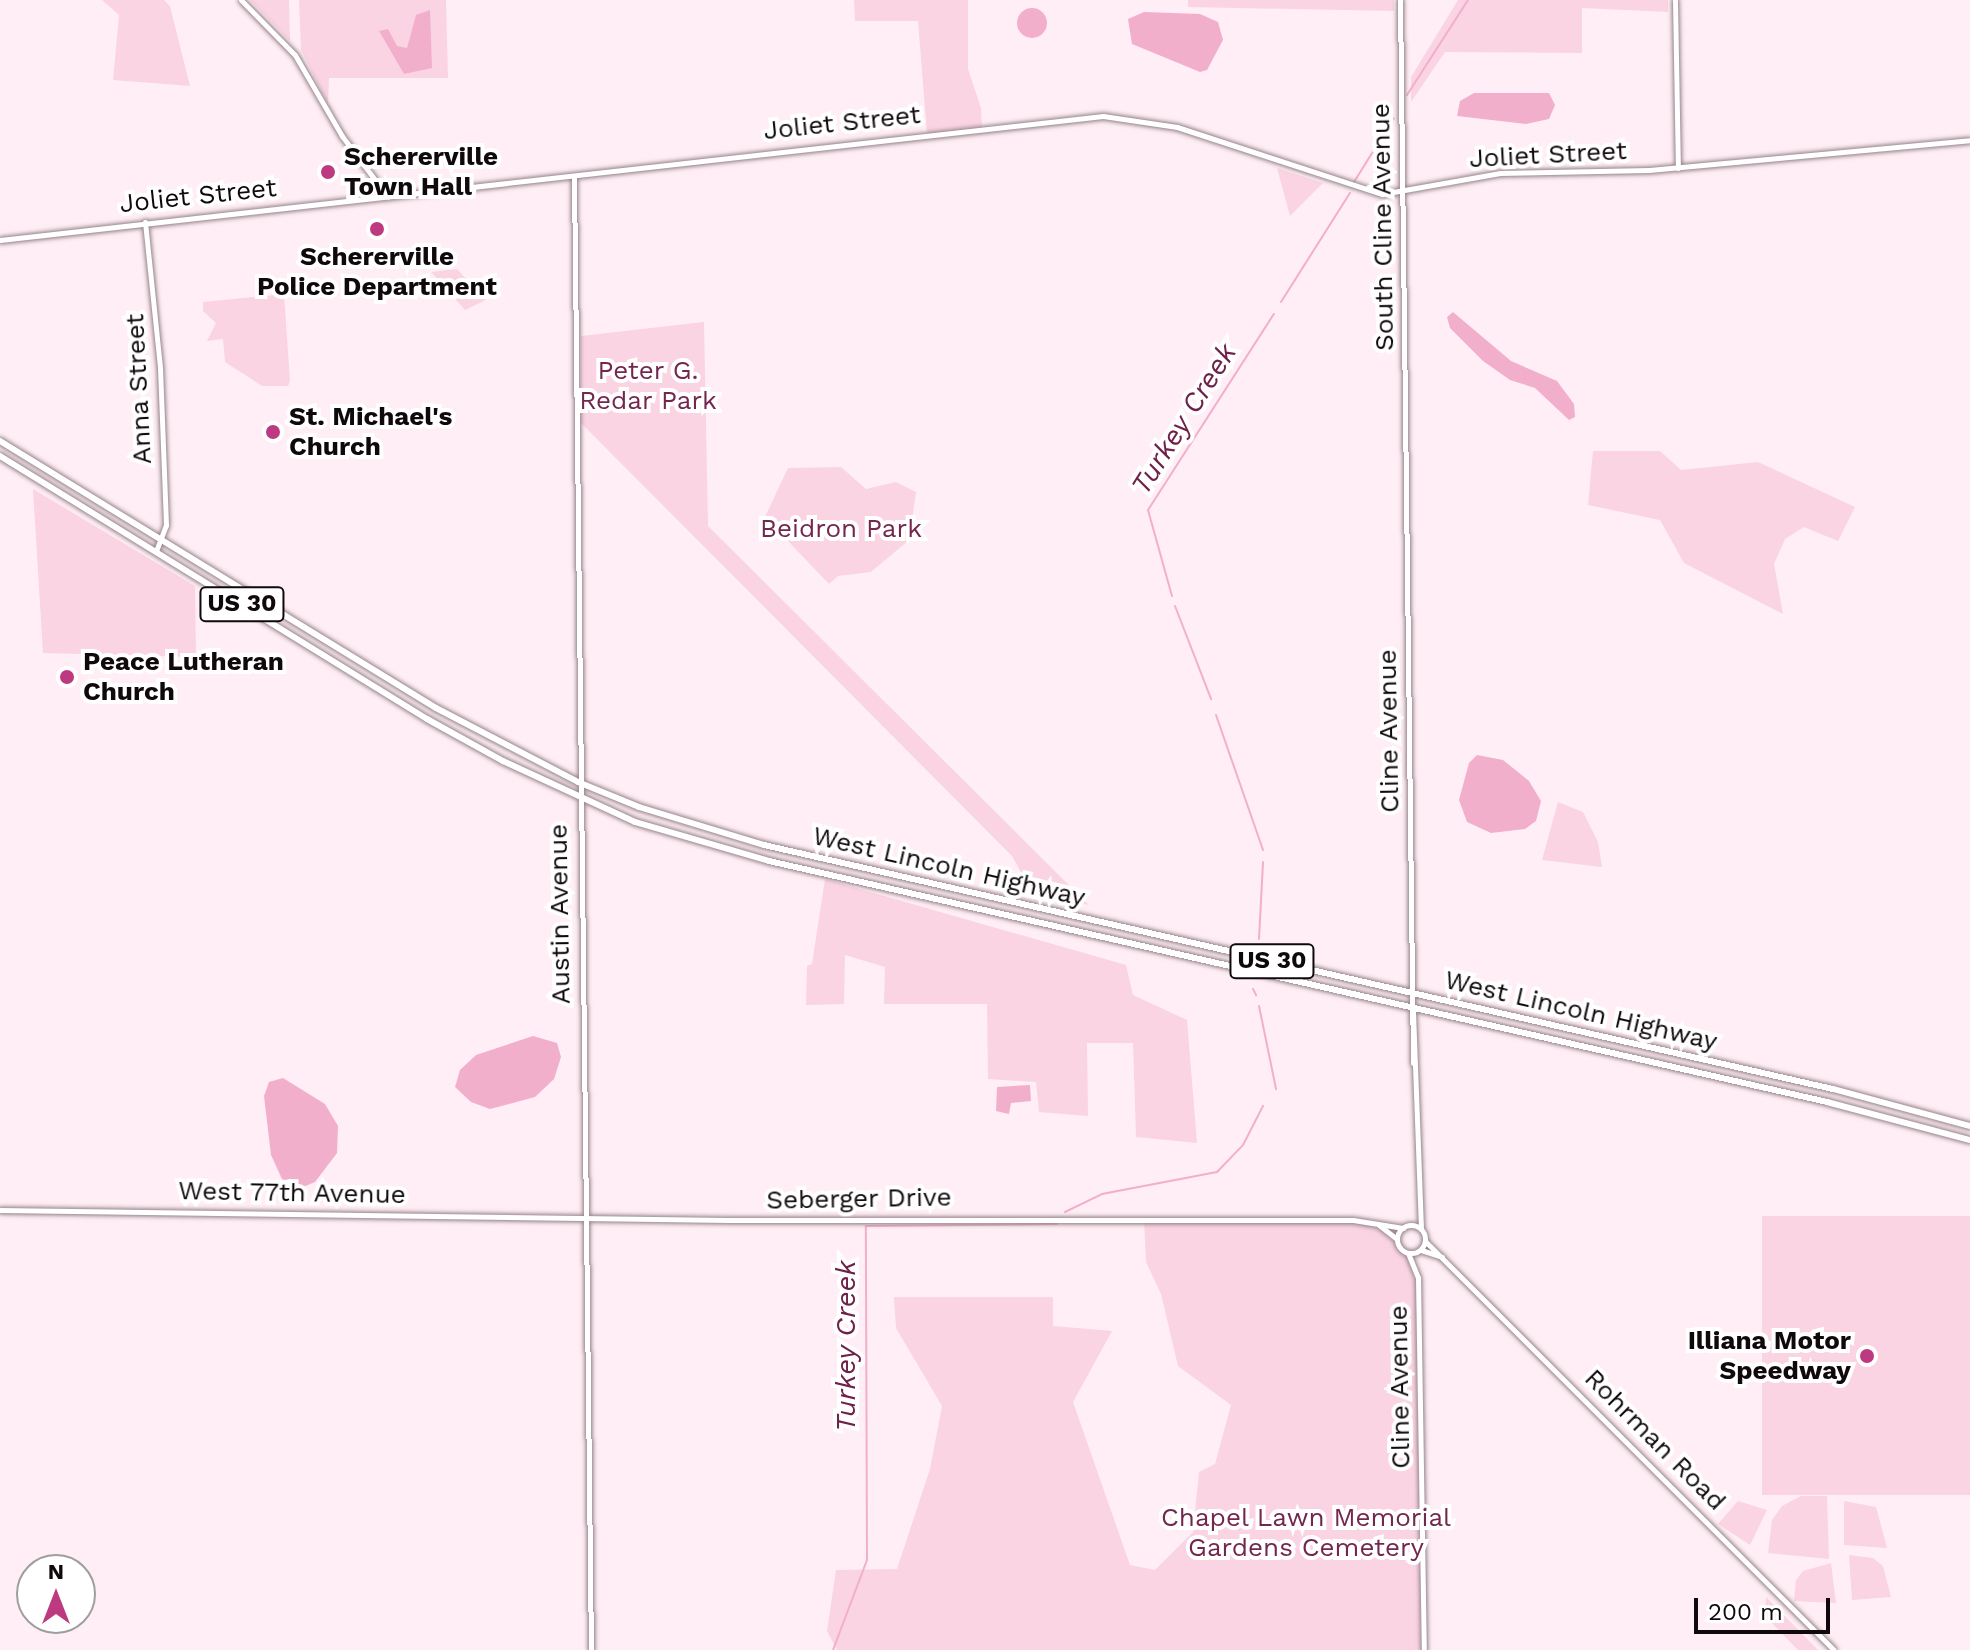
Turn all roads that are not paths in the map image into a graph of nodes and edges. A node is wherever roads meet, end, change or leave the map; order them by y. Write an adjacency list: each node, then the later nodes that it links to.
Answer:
1 (241, 0): 8 (street)
2 (1400, 0): 7 (street, South Cline Avenue)
3 (1675, 0): 5 (street)
4 (1970, 140): 5 (street, Joliet Street)
5 (1678, 168): 7 (street, Joliet Street)
6 (574, 178): 7 (street, Joliet Street); 8 (street, Joliet Street); 16 (street, Austin Avenue)
7 (1402, 192): 12 (street, South Cline Avenue)
8 (388, 197): 9 (street, Joliet Street)
9 (145, 222): 10 (street, Joliet Street); 14 (street, Anna Street)
10 (0, 240)
11 (0, 441): 14 (main road, West Lincoln Highway / US 30)
12 (1405, 453): 18 (street, Cline Avenue)
13 (0, 456): 15 (main road, West Lincoln Highway / US 30)
14 (162, 538): 15 (street, Anna Street); 16 (main road, West Lincoln Highway / US 30)
15 (156, 551): 17 (main road, West Lincoln Highway / US 30)
16 (578, 782): 17 (street, Austin Avenue); 18 (main road, West Lincoln Highway / US 30)
17 (578, 796): 19 (main road, West Lincoln Highway / US 30); 24 (street, Austin Avenue)
18 (1413, 994): 19 (street, Cline Avenue); 20 (main road, West Lincoln Highway / US 30)
19 (1413, 1008): 21 (main road, West Lincoln Highway / US 30); 23 (street, Cline Avenue)
20 (1970, 1126)
21 (1970, 1140)
22 (0, 1210): 24 (street, West 77th Avenue)
23 (1417, 1214): 26 (street); 27 (street, Cline Avenue)
24 (584, 1215): 25 (street, Seberger Drive); 34 (street, Austin Avenue)
25 (1378, 1225): 26 (street, Seberger Drive); 28 (street)
26 (1404, 1227): 27 (street); 28 (street)
27 (1421, 1229): 29 (street)
28 (1397, 1239): 31 (street)
29 (1425, 1241): 30 (street); 32 (street, Rohrman Road)
30 (1420, 1250): 31 (street); 32 (street, Rohrman Road); 33 (street, Cline Avenue)
31 (1408, 1253): 33 (street, Cline Avenue)
32 (1447, 1258): 36 (street, Rohrman Road)
33 (1416, 1266): 35 (street, Cline Avenue)
34 (591, 1650)
35 (1424, 1650)
36 (1834, 1650)

